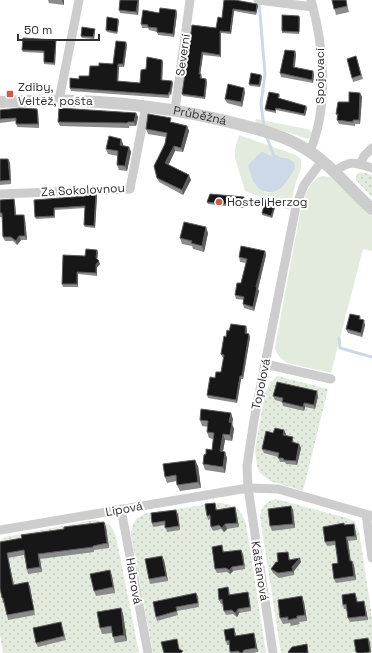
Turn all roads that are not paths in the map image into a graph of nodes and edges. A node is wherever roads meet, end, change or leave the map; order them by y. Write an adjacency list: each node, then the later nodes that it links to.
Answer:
1 (79, 0): 6 (street)
2 (190, 0): 9 (street, Severní)
3 (258, 0): 4 (street)
4 (262, 0): 5 (street)
5 (312, 3): 11 (street, Spojovací)
6 (59, 100): 7 (street, Průběžná); 8 (street, Průběžná)
7 (0, 102)
8 (146, 106): 9 (street, Průběžná); 16 (street, Za Sokolovnou)
9 (175, 110): 11 (street, Průběžná)
10 (372, 148): 13 (street)
11 (310, 151): 12 (street, Průběžná)
12 (322, 161): 15 (street, Průběžná); 18 (street, Topolová)
13 (360, 164): 14 (street); 15 (street)
14 (372, 168)
15 (334, 172): 17 (street, Průběžná)
16 (0, 194)
17 (372, 209)
18 (265, 364): 19 (street); 20 (street, Topolová)
19 (330, 379)
20 (248, 488): 21 (street, Lipová); 22 (street); 26 (street, Kaštanová)
21 (121, 509): 23 (street, Lipová); 25 (street, Habrová)
22 (369, 515): 24 (street)
23 (0, 530)
24 (372, 558)
25 (148, 653)
26 (273, 653)

